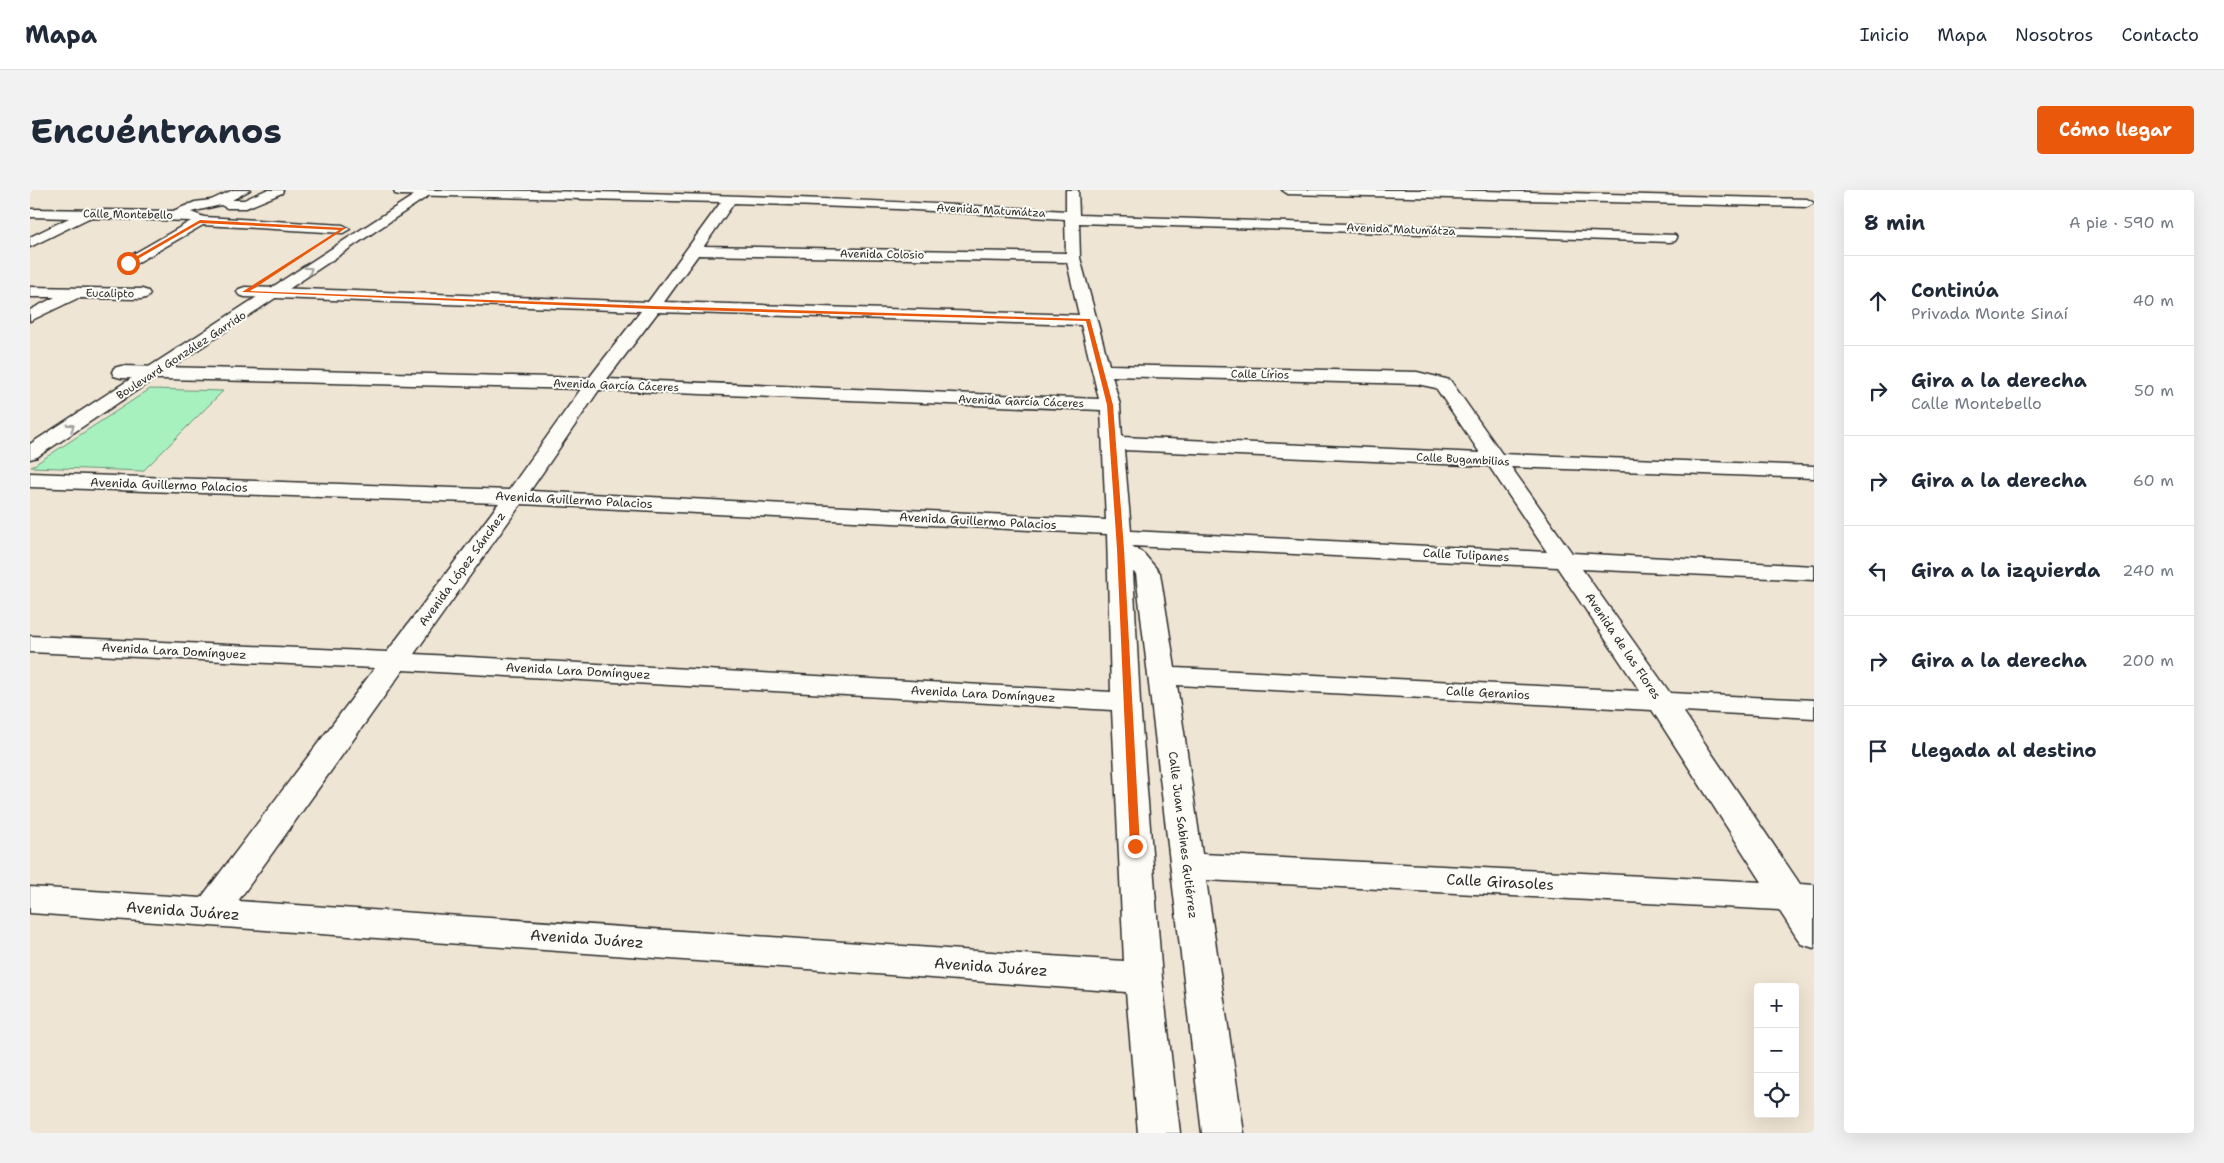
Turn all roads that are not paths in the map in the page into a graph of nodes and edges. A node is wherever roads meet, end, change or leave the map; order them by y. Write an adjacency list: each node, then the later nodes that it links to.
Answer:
1 (244, 190): 14 (street)
2 (277, 190): 14 (street)
3 (1288, 190): 4 (street)
4 (1309, 190): 9 (street)
5 (1604, 190): 10 (street)
6 (1720, 190): 12 (street)
7 (401, 191): 8 (street, Avenida Matumátza); 20 (street)
8 (430, 191): 11 (street, Avenida Matumátza); 31 (street, Boulevard González Garrido, one-way to 8)
9 (1430, 192): 10 (street)
10 (1615, 198): 12 (street)
11 (729, 200): 15 (street, Avenida Matumátza); 24 (street, Avenida López Sánchez)
12 (1737, 201): 13 (street)
13 (1808, 202)
14 (213, 204): 18 (street)
15 (1072, 208): 21 (street, Avenida Matumátza); 25 (street)
16 (30, 213): 17 (street, Calle Montebello)
17 (88, 213): 18 (street, Calle Montebello); 22 (street)
18 (173, 215): 19 (street, Calle Montebello)
19 (200, 221): 20 (street, Calle Montebello); 26 (street)
20 (344, 228): 23 (street)
21 (1670, 238)
22 (30, 243)
23 (319, 244)
24 (692, 250): 25 (street, Avenida Colosio); 34 (street, Avenida López Sánchez)
25 (1073, 258): 36 (street)
26 (128, 263)
27 (270, 276): 30 (street, Boulevard González Garrido)
28 (30, 292): 29 (street, Eucalipto)
29 (78, 292): 32 (street, Eucalipto); 35 (street)
30 (245, 292): 31 (street); 33 (street, Boulevard González Garrido)
31 (274, 293): 34 (street); 37 (street, Boulevard González Garrido)
32 (142, 294)
33 (228, 303)
34 (653, 307): 36 (street); 42 (street, Avenida López Sánchez)
35 (30, 316)
36 (1089, 320): 38 (street)
37 (150, 364): 39 (street, Avenida García Cáceres); 42 (street, Avenida García Cáceres); 45 (street, Boulevard González Garrido, one-way to 37)
38 (1103, 370): 40 (street, Calle Lírios); 43 (street)
39 (121, 372): 41 (street, Boulevard González Garrido)
40 (1417, 378): 46 (street, Avenida de las Flores)
41 (105, 382)
42 (594, 384): 43 (street, Avenida García Cáceres); 49 (street, Avenida López Sánchez)
43 (1110, 405): 44 (street)
44 (1113, 443): 46 (street, Calle Bugambilias); 50 (street)
45 (30, 454)
46 (1494, 460): 47 (street, Calle Bugambilias); 51 (street, Avenida de las Flores)
47 (1814, 472)
48 (30, 480): 49 (street, Avenida Guillermo Palacios)
49 (515, 496): 50 (street, Avenida Guillermo Palacios); 54 (street, Avenida López Sánchez)
50 (1119, 538): 51 (street, Calle Tulipanes); 55 (street, Calle Juan Sabines Gutiérrez); 57 (street)
51 (1565, 560): 52 (street, Calle Tulipanes); 56 (street, Avenida de las Flores)
52 (1814, 573)
53 (30, 644): 54 (street, Avenida Lara Domínguez)
54 (395, 661): 57 (street, Avenida Lara Domínguez); 62 (street, Avenida López Sánchez)
55 (1162, 676): 56 (street, Calle Geranios); 59 (street, Calle Juan Sabines Gutiérrez)
56 (1661, 701): 58 (street, Calle Geranios); 60 (street, Avenida de las Flores)
57 (1126, 702): 64 (street)
58 (1814, 709)
59 (1186, 866): 60 (street, Calle Girasoles); 66 (street, Calle Juan Sabines Gutiérrez)
60 (1802, 897): 63 (street, Avenida de las Flores)
61 (30, 900): 62 (street, Avenida Juárez)
62 (210, 912): 64 (street, Avenida Juárez)
63 (1814, 934)
64 (1143, 978): 65 (street)
65 (1159, 1133)
66 (1223, 1133)

